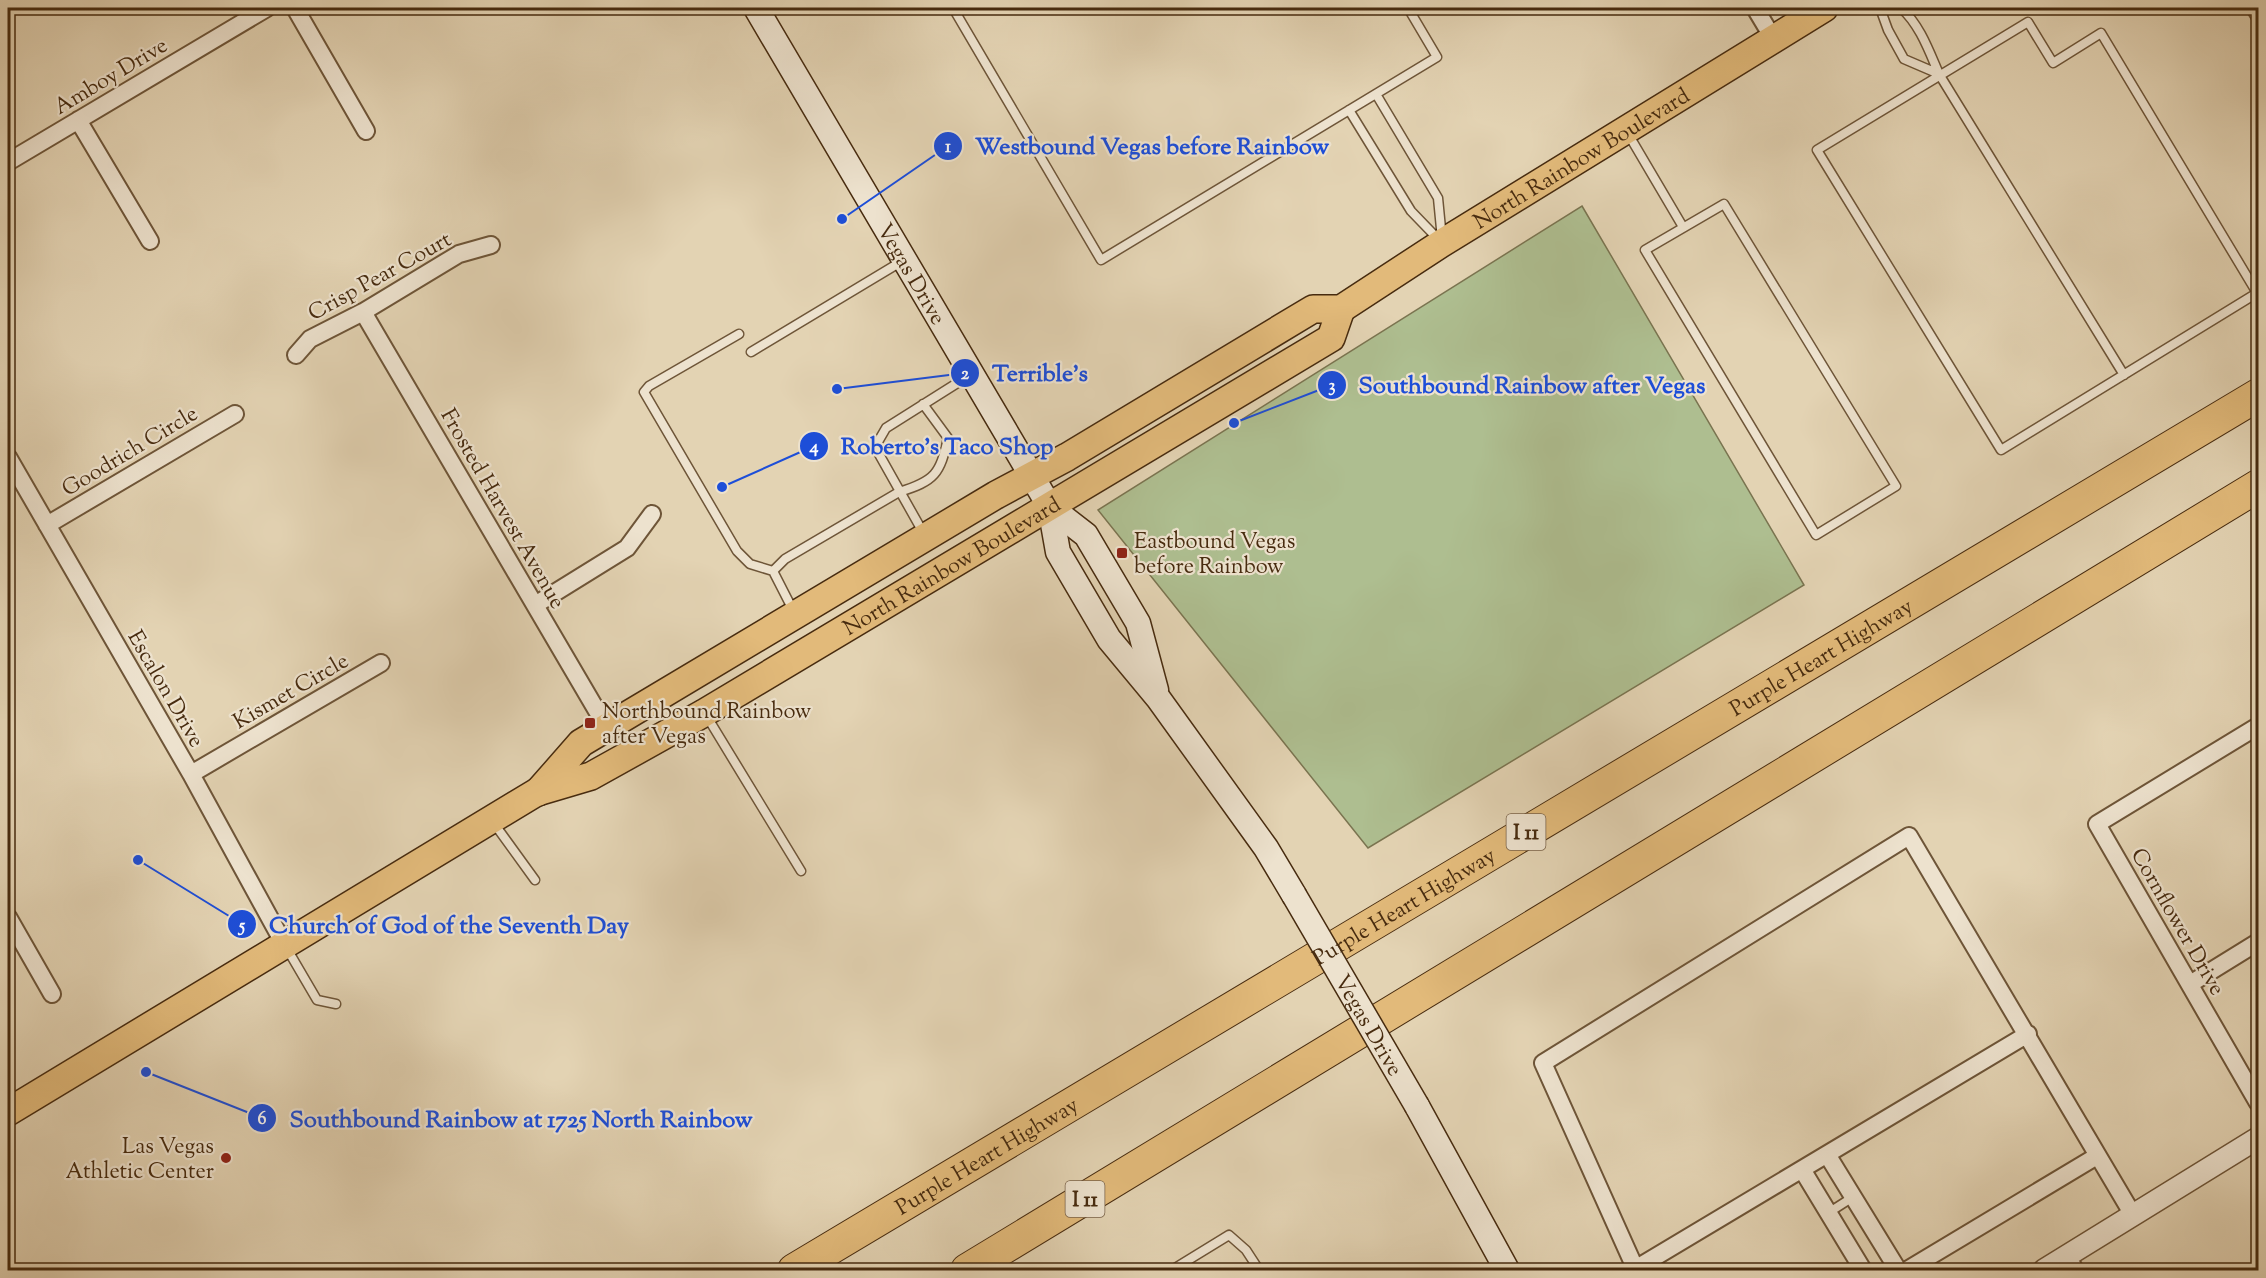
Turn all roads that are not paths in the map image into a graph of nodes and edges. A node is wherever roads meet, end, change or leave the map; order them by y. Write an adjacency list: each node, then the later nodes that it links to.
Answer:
1 (267, 8): 16 (street, Amboy Drive)
2 (295, 8): 18 (street)
3 (756, 8): 24 (main road, Vegas Drive)
4 (953, 8): 15 (lane)
5 (1408, 8): 14 (lane)
6 (1755, 8): 12 (street)
7 (1824, 8): 12 (main road, North Rainbow Boulevard)
8 (1880, 8): 13 (lane)
9 (1901, 8): 13 (lane)
10 (2250, 8): 11 (lane)
11 (2259, 21)
12 (1773, 38): 17 (main road, North Rainbow Boulevard)
13 (1939, 74): 31 (lane); 31 (lane); 31 (lane)
14 (1376, 94): 15 (lane); 22 (lane)
15 (1349, 110): 22 (lane)
16 (78, 120): 19 (street, Amboy Drive); 21 (street)
17 (1625, 129): 20 (lane); 22 (main road, North Rainbow Boulevard)
18 (366, 131)
19 (8, 162)
20 (1683, 227): 20 (lane)
21 (150, 241)
22 (1442, 243): 25 (main road, North Rainbow Boulevard)
23 (491, 245): 26 (street, Crisp Pear Court)
24 (904, 260): 28 (lane); 30 (main road, Vegas Drive)
25 (1341, 309): 36 (main road, North Rainbow Boulevard); 39 (main road, North Rainbow Boulevard)
26 (363, 312): 29 (street, Crisp Pear Court); 44 (street, Frosted Harvest Avenue)
27 (740, 334): 43 (lane)
28 (751, 352)
29 (296, 355)
30 (972, 374): 33 (lane); 36 (main road, Vegas Drive)
31 (2124, 375)
32 (2259, 395): 74 (highway, Purple Heart Highway / I 11)
33 (923, 404): 38 (lane); 38 (lane)
34 (235, 414): 41 (street, Goodrich Circle)
35 (8, 457): 41 (street, Escalon Drive)
36 (1032, 476): 39 (main road, Vegas Drive); 42 (main road, North Rainbow Boulevard)
37 (2259, 486): 65 (highway, I 11)
38 (899, 492): 42 (lane); 43 (lane)
39 (1050, 507): 47 (main road, Vegas Drive); 47 (main road, Vegas Drive); 48 (main road, North Rainbow Boulevard)
40 (652, 514): 44 (street)
41 (46, 525): 51 (street, Escalon Drive)
42 (926, 537): 45 (main road, North Rainbow Boulevard)
43 (773, 571): 45 (lane)
44 (535, 605): 50 (street, Frosted Harvest Avenue)
45 (796, 615): 50 (main road, North Rainbow Boulevard)
46 (381, 663): 51 (street, Kismet Circle)
47 (1158, 698): 79 (main road, Vegas Drive, bridge)
48 (704, 713): 52 (main road, North Rainbow Boulevard); 54 (lane)
49 (2259, 726): 59 (street, Cornflower Drive)
50 (607, 728): 52 (main road, North Rainbow Boulevard)
51 (191, 774): 58 (street, Escalon Drive)
52 (537, 792): 53 (main road, North Rainbow Boulevard)
53 (492, 820): 55 (lane); 58 (main road, North Rainbow Boulevard)
54 (801, 871)
55 (535, 880)
56 (8, 917): 60 (street)
57 (2259, 942): 59 (street)
58 (284, 944): 61 (lane); 64 (main road, North Rainbow Boulevard)
59 (2190, 984): 63 (street, Cornflower Drive)
60 (52, 994)
61 (336, 1004)
62 (2028, 1034): 67 (street); 68 (street); 80 (street)
63 (2259, 1103)
64 (8, 1112)
65 (1204, 1128): 75 (highway, I 11); 76 (highway)
66 (2259, 1138): 72 (street)
67 (1828, 1156): 69 (street); 70 (street)
68 (2097, 1156): 72 (street); 83 (street)
69 (1803, 1171): 71 (street); 80 (street)
70 (1853, 1197): 71 (lane); 82 (street)
71 (1828, 1213): 81 (street)
72 (2133, 1215): 73 (street)
73 (2071, 1263): 84 (street)
74 (794, 1270)
75 (967, 1270)
76 (1005, 1270)
77 (1172, 1270): 78 (lane)
78 (1259, 1270)
79 (1508, 1270)
80 (1636, 1270)
81 (1863, 1270)
82 (1898, 1270)
83 (1907, 1270)
84 (2044, 1270)

